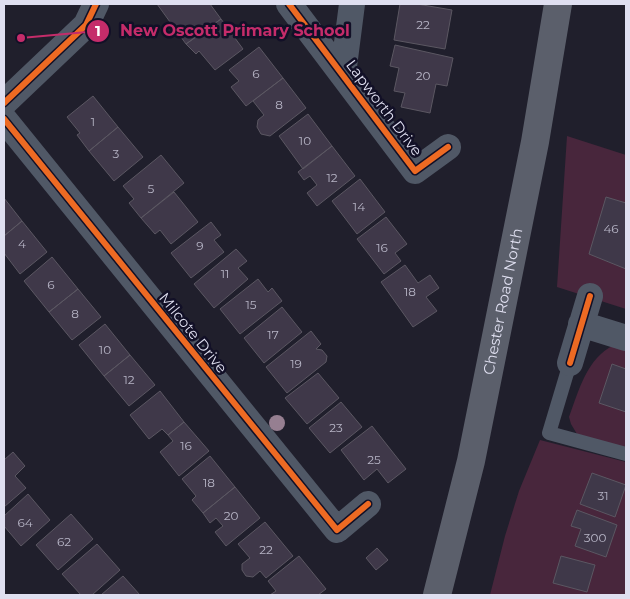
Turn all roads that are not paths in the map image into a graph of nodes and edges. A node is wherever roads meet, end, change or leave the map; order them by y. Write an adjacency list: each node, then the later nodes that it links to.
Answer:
1 (96, 4): 6 (street)
2 (289, 4): 5 (street, Lapworth Drive)
3 (352, 4): 5 (street, Lapworth Drive)
4 (558, 4): 15 (highway, Chester Road North)
5 (343, 74): 8 (street, Lapworth Drive)
6 (4, 103)
7 (4, 119): 14 (street, Milcote Drive)
8 (448, 147)
9 (590, 296): 10 (street)
10 (582, 324): 11 (street); 12 (street)
11 (626, 338)
12 (570, 363): 13 (lane)
13 (626, 454)
14 (368, 504)
15 (437, 595)

